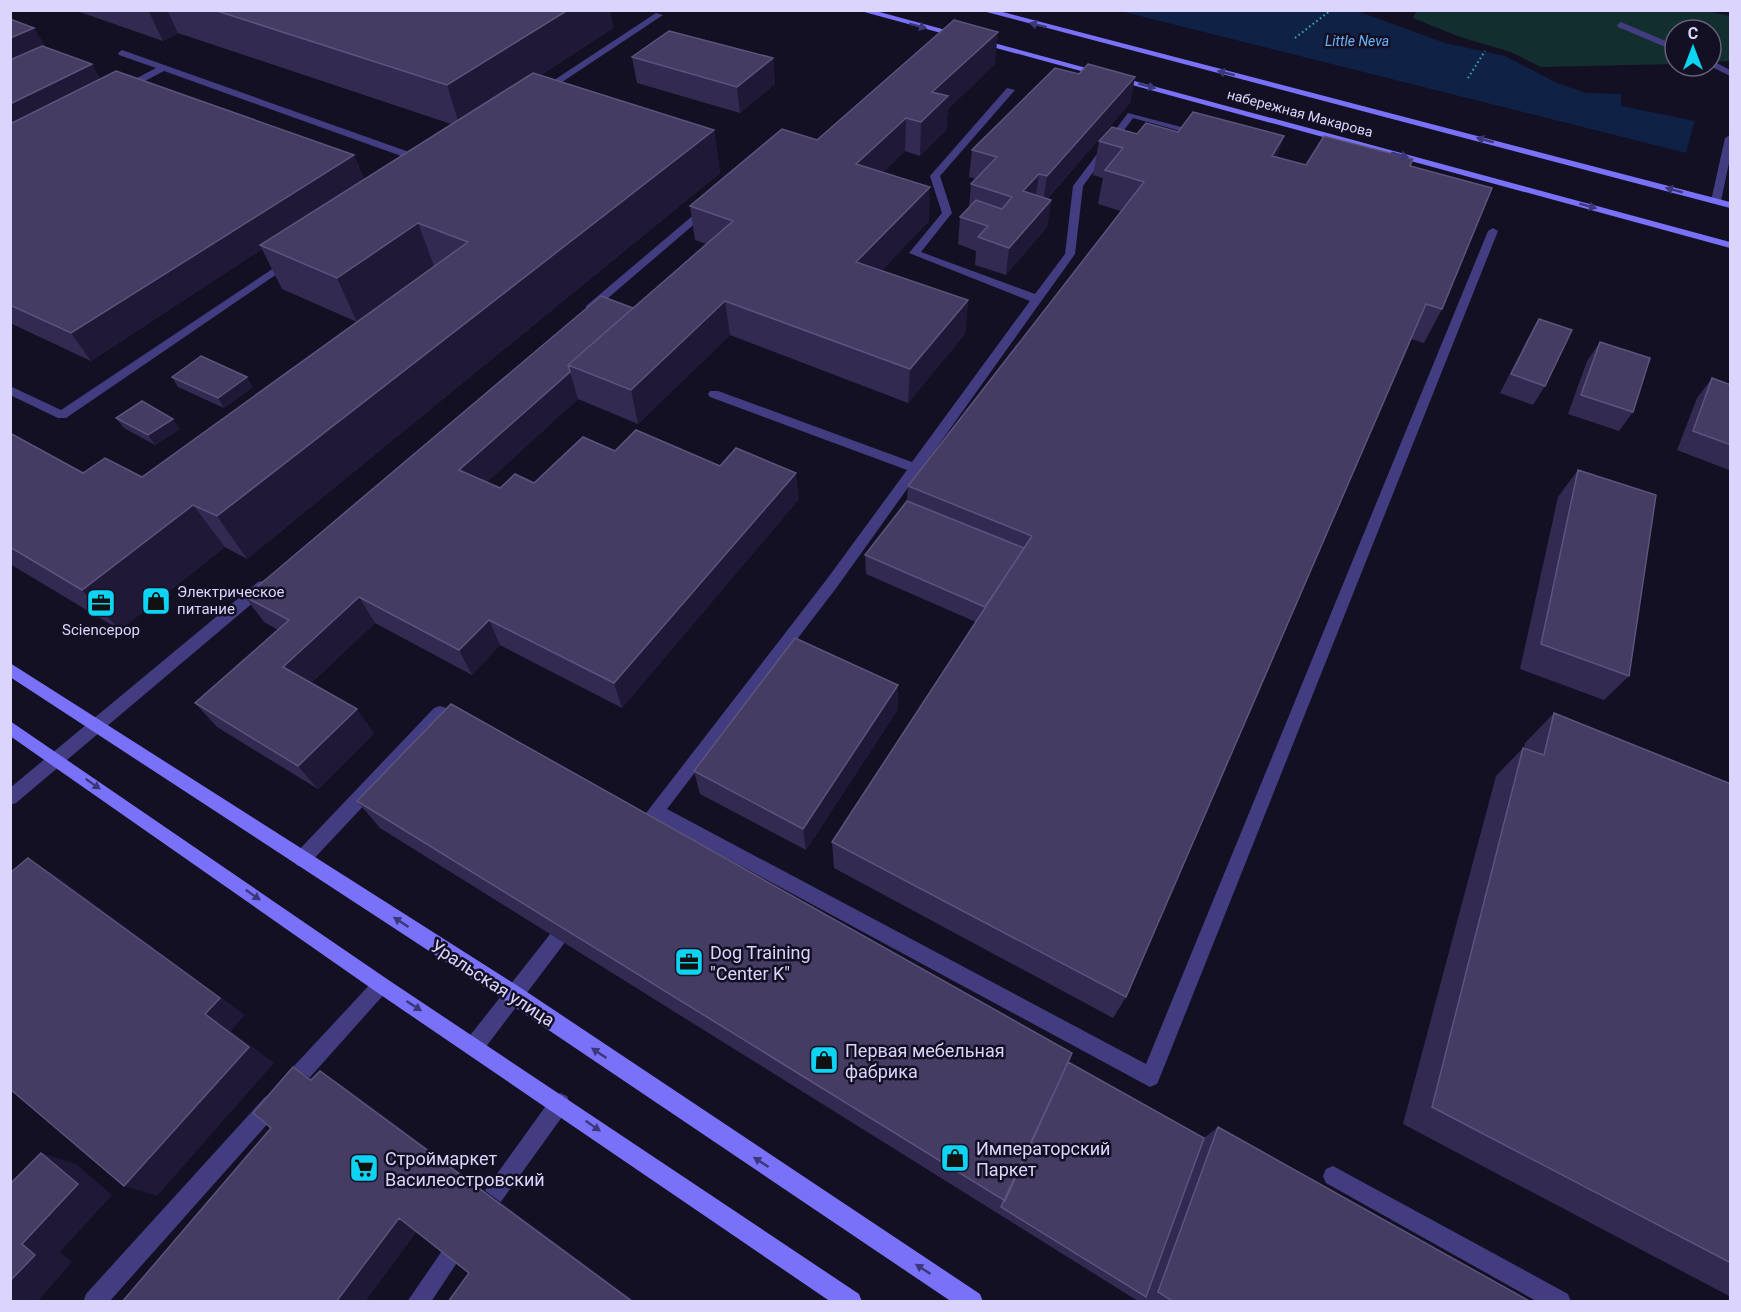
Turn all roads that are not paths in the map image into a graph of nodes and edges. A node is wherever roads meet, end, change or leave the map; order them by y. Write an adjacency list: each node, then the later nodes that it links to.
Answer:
1 (861, 10): 18 (main road, набережная Макарова, one-way to 18)
2 (983, 10): 15 (main road, набережная Макарова, one-way to 2)
3 (659, 15): 10 (street)
4 (1621, 25): 5 (street)
5 (1663, 43)
6 (122, 53): 7 (street)
7 (163, 68): 9 (street); 13 (street)
8 (1010, 90): 20 (street)
9 (112, 94)
10 (530, 99)
11 (1210, 134): 20 (street)
12 (1731, 138): 15 (street)
13 (422, 170)
14 (717, 200): 21 (street)
15 (1716, 201): 16 (main road, набережная Макарова)
16 (1731, 205)
17 (1493, 231): 32 (street)
18 (1731, 245)
19 (295, 256): 22 (street)
20 (1037, 299): 24 (street)
21 (582, 316)
22 (10, 390)
23 (714, 394): 24 (street)
24 (915, 468): 32 (street)
25 (274, 577): 28 (street)
26 (10, 669): 28 (main road, Уральская улица)
27 (440, 713): 34 (street)
28 (96, 725): 30 (street); 34 (main road, Уральская улица)
29 (10, 727): 30 (main road)
30 (56, 758): 31 (street); 36 (main road, one-way to 36)
31 (10, 798)
32 (656, 811): 33 (street)
33 (645, 825)
34 (302, 859): 37 (main road, Уральская улица, one-way to 34)
35 (557, 939): 37 (street)
36 (381, 985): 38 (main road, one-way to 38); 43 (street)
37 (514, 995): 38 (street); 46 (main road, Уральская улица, one-way to 37)
38 (475, 1046): 39 (main road)
39 (560, 1103): 41 (street); 45 (main road, one-way to 45)
40 (1334, 1176): 47 (street)
41 (493, 1196)
42 (453, 1252): 44 (street)
43 (94, 1302)
44 (418, 1302)
45 (851, 1302)
46 (972, 1302)
47 (1560, 1302)

